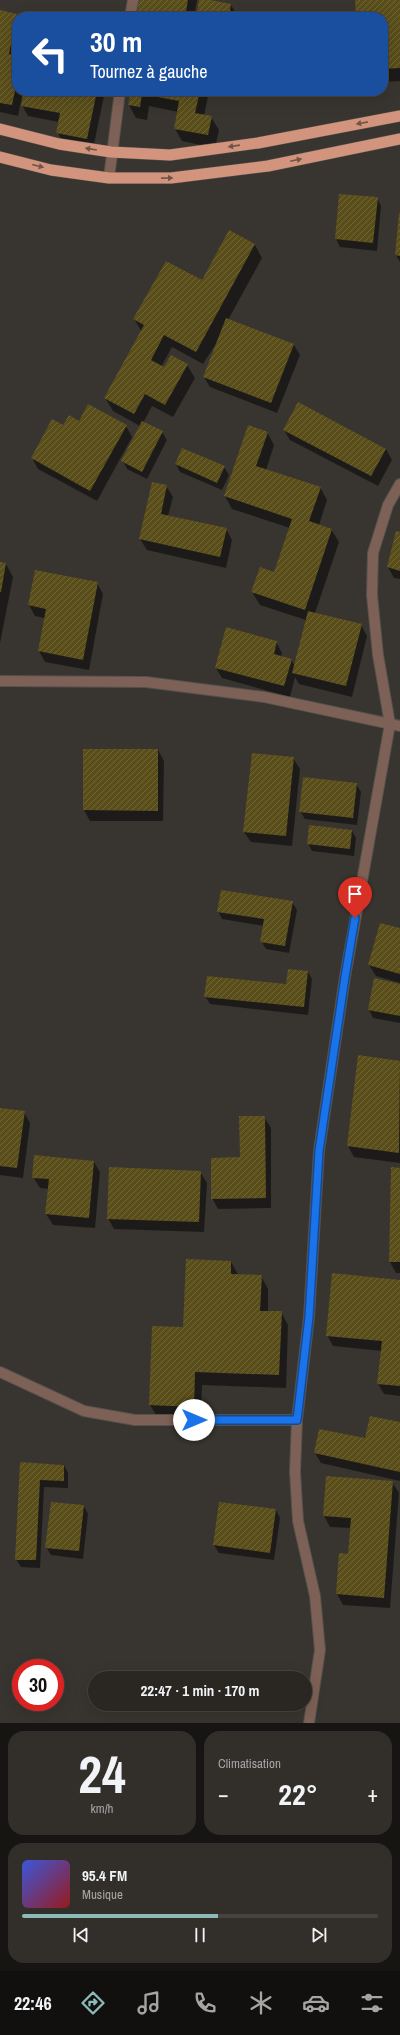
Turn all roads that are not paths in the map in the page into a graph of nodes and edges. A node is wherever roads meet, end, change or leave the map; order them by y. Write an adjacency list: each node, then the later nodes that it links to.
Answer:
1 (133, 0): 2 (street)
2 (131, 12)
3 (119, 96): 7 (street)
4 (400, 116): 7 (highway, one-way to 7)
5 (0, 129): 7 (highway, one-way to 5)
6 (400, 139): 9 (highway, one-way to 6)
7 (111, 152): 9 (street)
8 (0, 157): 9 (highway, one-way to 9)
9 (109, 178)
10 (400, 484): 12 (street)
11 (0, 681): 12 (street)
12 (395, 725): 14 (street)
13 (0, 1372): 14 (street)
14 (297, 1420): 15 (street)
15 (309, 1723)

